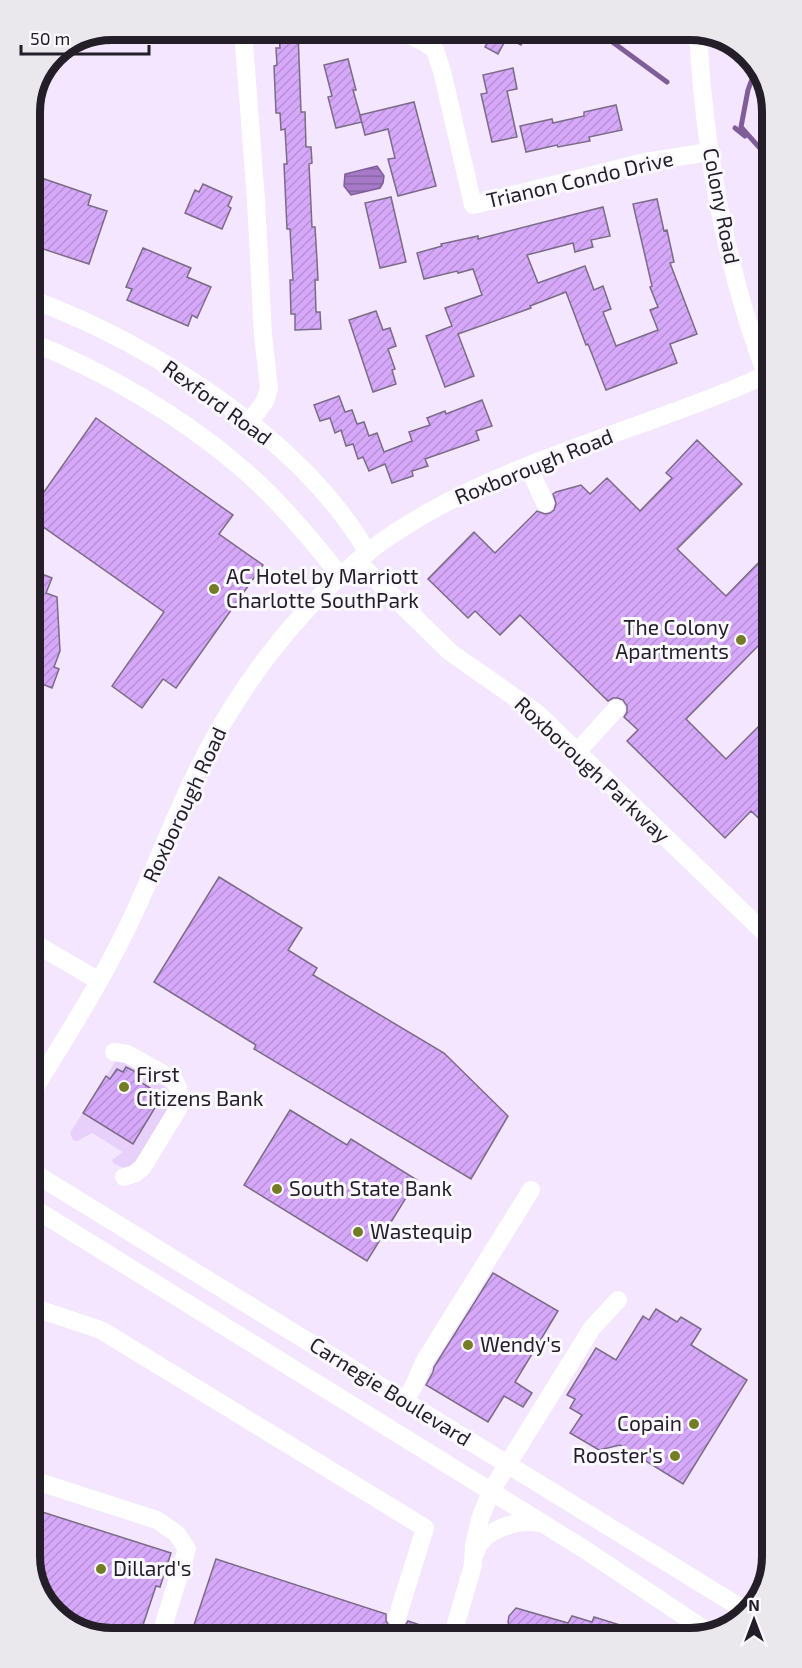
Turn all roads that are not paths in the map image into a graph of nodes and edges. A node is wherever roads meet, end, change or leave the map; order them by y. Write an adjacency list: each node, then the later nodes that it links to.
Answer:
1 (244, 40): 9 (street)
2 (421, 41): 4 (street, Trianon Condo Drive)
3 (698, 42): 4 (street, Colony Road)
4 (709, 152): 7 (street, Colony Road)
5 (41, 303): 9 (street, Rexford Road)
6 (41, 347): 13 (street, Rexford Road)
7 (762, 361)
8 (762, 377): 10 (street, Roxborough Road)
9 (249, 423): 12 (street, Rexford Road)
10 (528, 465): 11 (street); 12 (street, Roxborough Road)
11 (545, 503)
12 (362, 557): 13 (street, Roxborough Road); 15 (street, Roxborough Parkway)
13 (341, 576): 18 (street, Roxborough Road)
14 (616, 709): 15 (street)
15 (578, 752): 16 (street, Roxborough Parkway)
16 (762, 930)
17 (40, 947): 18 (street)
18 (99, 981): 20 (street, Roxborough Road)
19 (114, 1052): 22 (street)
20 (40, 1078)
21 (40, 1177): 29 (street, Carnegie Boulevard)
22 (124, 1177)
23 (531, 1190): 29 (street)
24 (40, 1212): 26 (street, Carnegie Boulevard)
25 (40, 1221): 26 (street)
26 (64, 1228): 32 (street, Carnegie Boulevard)
27 (618, 1300): 30 (street)
28 (40, 1310): 36 (street)
29 (405, 1402): 30 (street, Carnegie Boulevard)
30 (507, 1464): 32 (street); 35 (street, Carnegie Boulevard)
31 (40, 1482): 38 (street)
32 (491, 1491): 33 (street, Carnegie Boulevard); 34 (street)
33 (542, 1524): 34 (street); 37 (street, Carnegie Boulevard)
34 (473, 1564): 39 (street)
35 (724, 1597)
36 (397, 1618)
37 (700, 1626)
38 (163, 1627)
39 (461, 1627)

